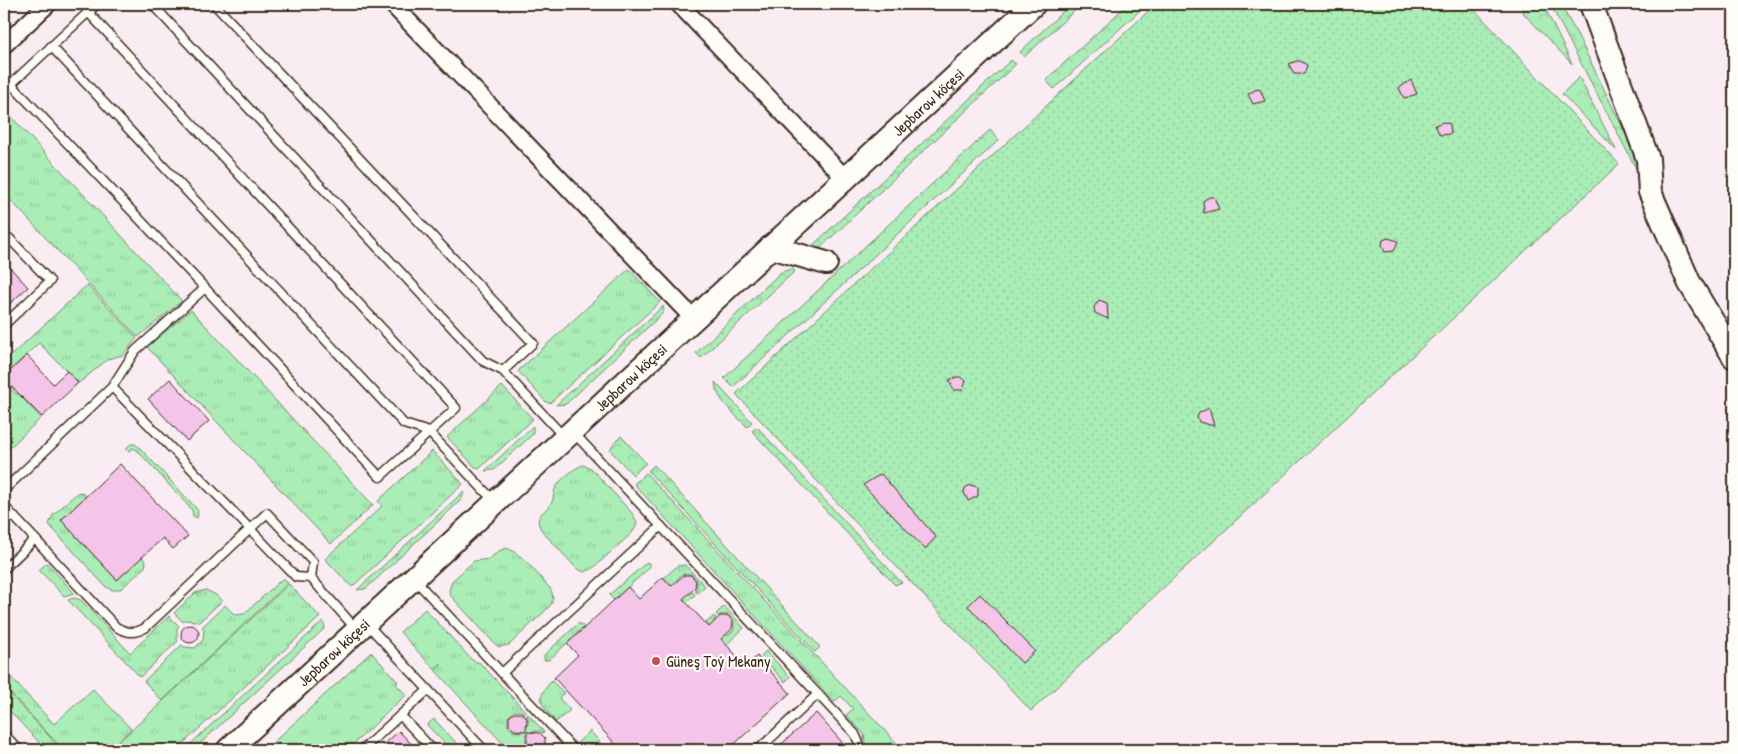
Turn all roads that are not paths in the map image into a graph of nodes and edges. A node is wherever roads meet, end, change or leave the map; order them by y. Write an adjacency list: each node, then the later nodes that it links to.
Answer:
1 (48, 4): 10 (street)
2 (97, 4): 9 (lane)
3 (152, 4): 20 (lane)
4 (214, 4): 20 (lane)
5 (392, 4): 17 (street)
6 (679, 4): 12 (street)
7 (1034, 4): 12 (street, Jepbarow köçesi)
8 (1591, 4): 19 (street)
9 (88, 12): 11 (lane); 22 (lane)
10 (4, 45)
11 (51, 46): 16 (lane); 22 (lane)
12 (845, 178): 14 (street, Jepbarow köçesi)
13 (4, 245): 18 (lane)
14 (771, 247): 15 (street); 17 (street, Jepbarow köçesi)
15 (826, 263)
16 (205, 288): 21 (lane); 22 (lane)
17 (694, 319): 23 (street, Jepbarow köçesi)
18 (4, 325)
19 (1734, 357)
20 (502, 371): 23 (lane)
21 (112, 387): 24 (lane); 28 (lane)
22 (429, 432): 25 (lane)
23 (569, 435): 25 (street, Jepbarow köçesi); 27 (lane)
24 (4, 490)
25 (495, 503): 32 (street, Jepbarow köçesi)
26 (4, 506): 29 (lane)
27 (661, 526): 34 (lane); 36 (lane)
28 (250, 529): 29 (lane); 31 (lane); 31 (lane)
29 (35, 539): 30 (lane)
30 (4, 569)
31 (311, 578): 33 (lane)
32 (414, 578): 33 (street, Jepbarow köçesi); 34 (lane)
33 (362, 626): 35 (lane); 40 (street, Jepbarow köçesi)
34 (502, 673): 44 (lane)
35 (428, 690): 37 (lane); 43 (lane)
36 (818, 694): 45 (lane); 46 (lane)
37 (401, 716): 41 (lane); 42 (lane)
38 (4, 734): 39 (lane)
39 (19, 750)
40 (228, 750)
41 (362, 750)
42 (433, 750)
43 (484, 750)
44 (574, 750)
45 (758, 750)
46 (859, 750)

